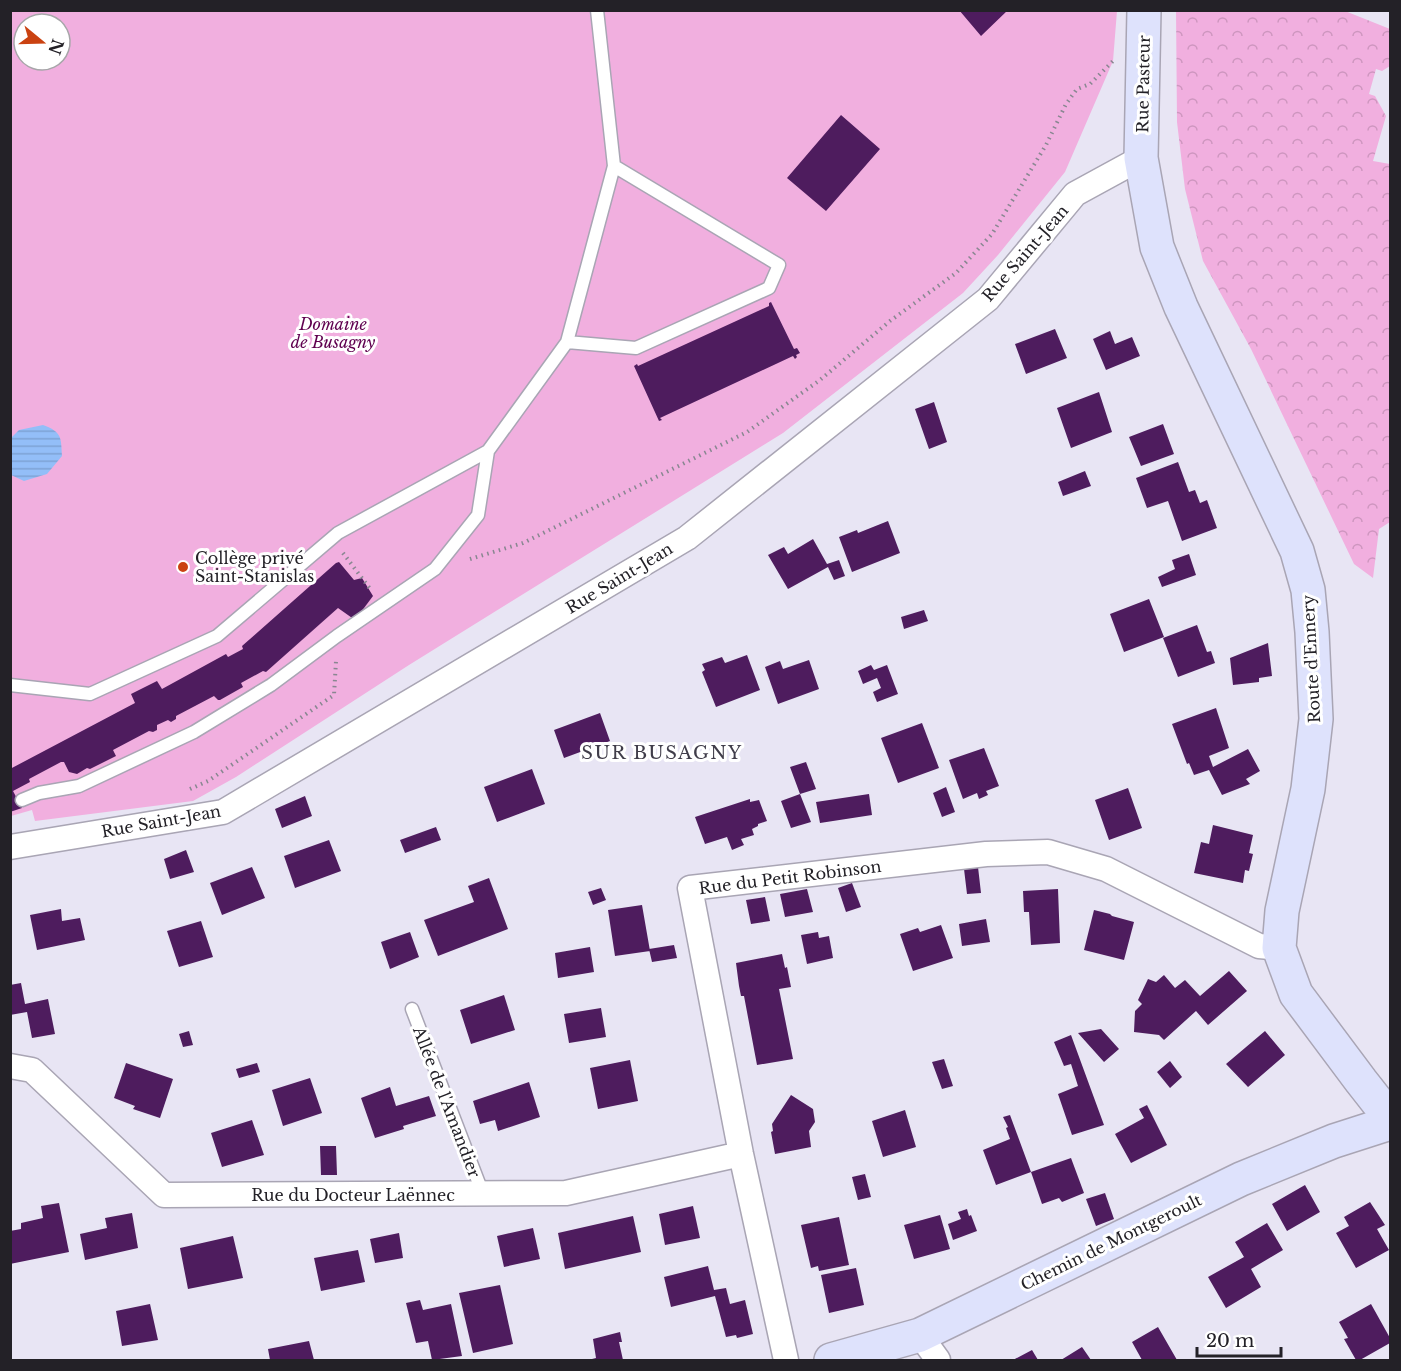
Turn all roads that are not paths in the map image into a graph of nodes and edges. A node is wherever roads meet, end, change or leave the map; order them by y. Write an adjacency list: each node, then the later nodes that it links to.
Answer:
1 (597, 10): 4 (lane)
2 (1143, 10): 3 (street, Rue Pasteur)
3 (1141, 158): 9 (street, Rue Saint-Jean); 10 (street, Route d'Ennery)
4 (614, 166): 5 (lane); 5 (lane)
5 (567, 342): 6 (lane)
6 (488, 451): 7 (lane); 8 (lane)
7 (10, 685)
8 (22, 800)
9 (10, 847)
10 (1279, 948): 13 (street, Route d'Ennery); 15 (street, Rue du Petit Robinson)
11 (412, 1009): 16 (lane, Allée de l'Amandier)
12 (10, 1066): 16 (street, Rue du Docteur Laënnec)
13 (1390, 1118)
14 (1390, 1123): 17 (street, Chemin de Montgeroult)
15 (741, 1154): 16 (street, Rue du Docteur Laënnec); 18 (street, Rue du Petit Robinson)
16 (483, 1194)
17 (929, 1348): 19 (street, Chemin de Montgeroult)
18 (786, 1360)
19 (831, 1360)

